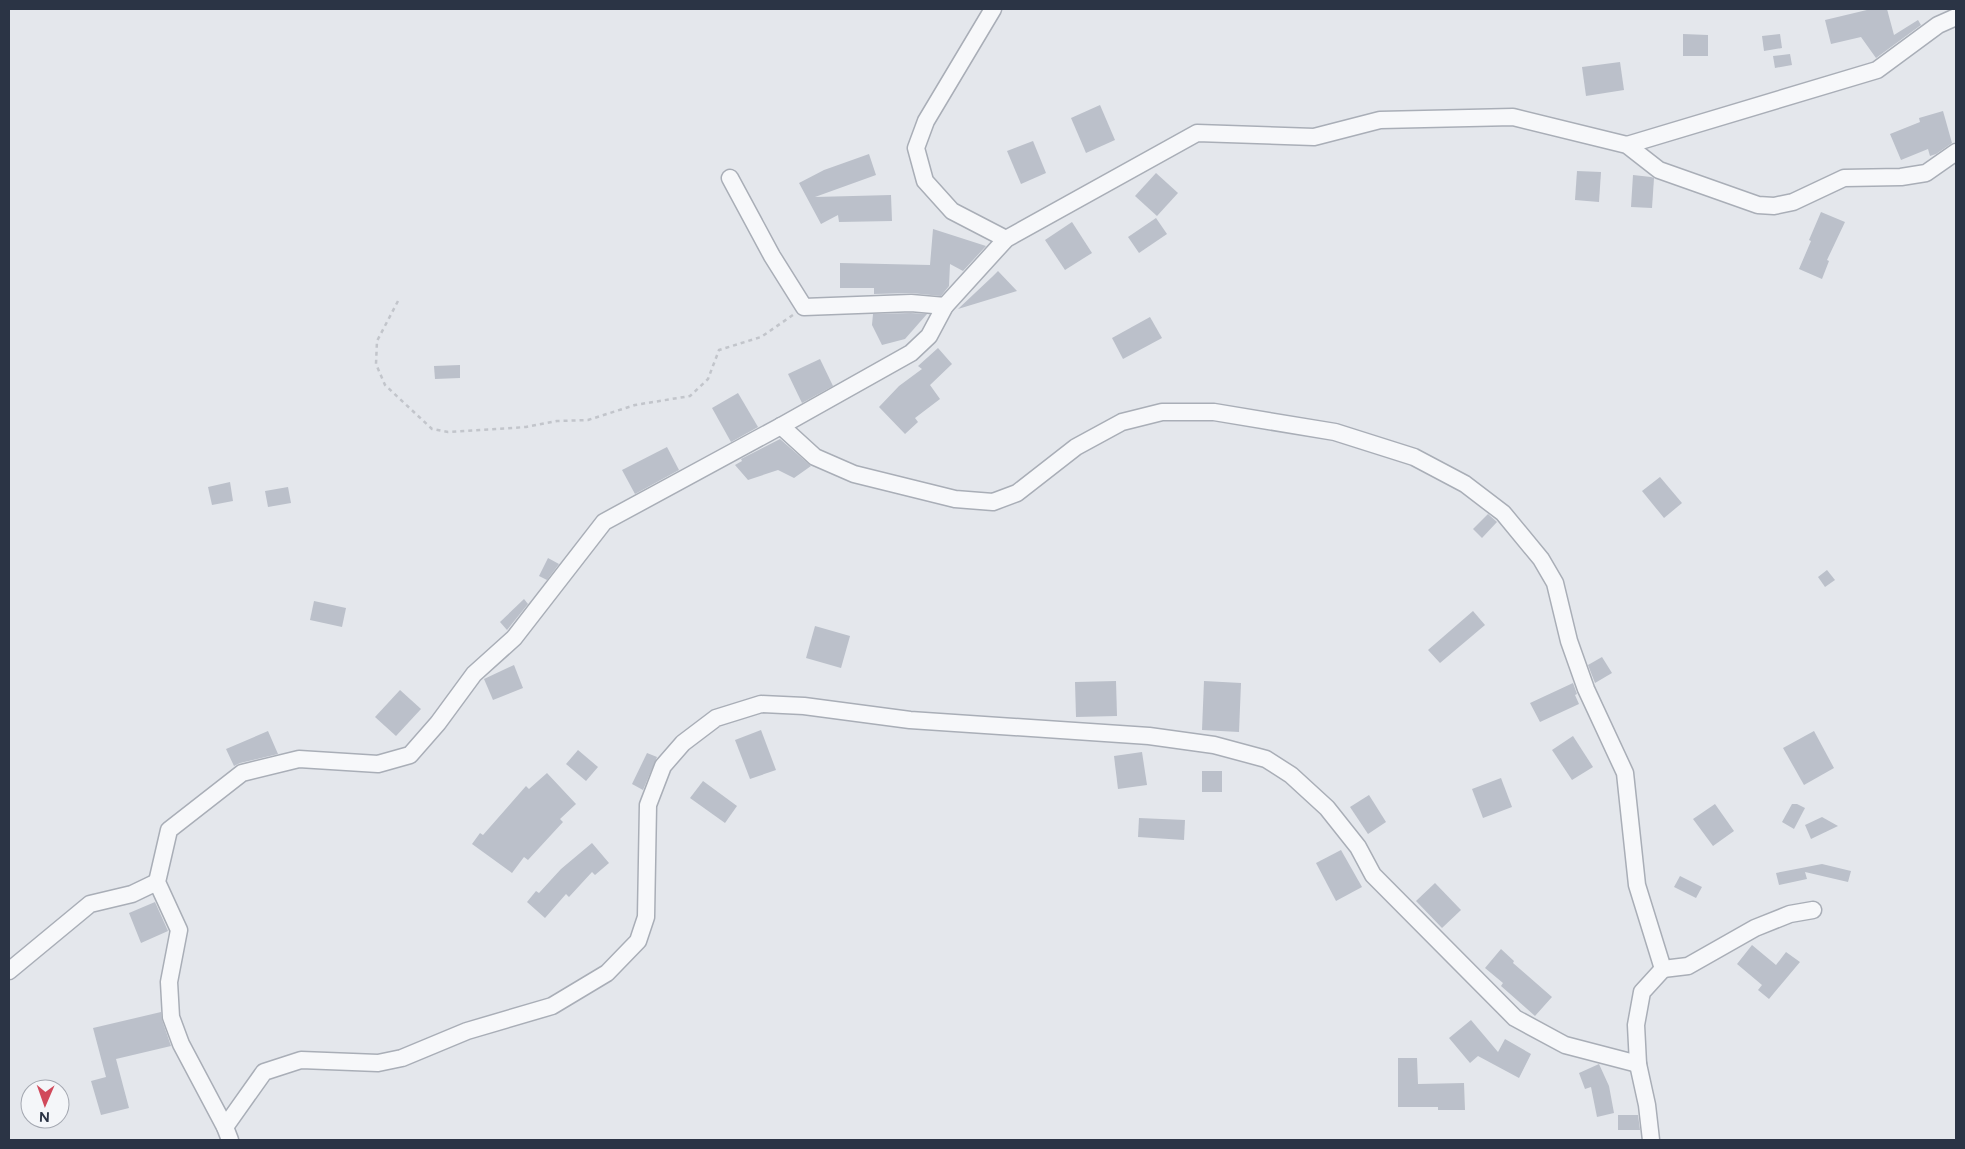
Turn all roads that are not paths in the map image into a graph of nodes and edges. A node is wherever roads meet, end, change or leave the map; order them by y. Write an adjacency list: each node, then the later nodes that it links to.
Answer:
1 (993, 9): 6 (street)
2 (1956, 17): 3 (street)
3 (1627, 145): 4 (street); 6 (street)
4 (1956, 152)
5 (730, 178): 7 (street)
6 (1006, 239): 7 (street)
7 (945, 306): 8 (street)
8 (782, 426): 9 (street); 11 (street)
9 (156, 882): 12 (street); 14 (street)
10 (1813, 910): 11 (street)
11 (1663, 969): 13 (street)
12 (9, 970)
13 (1638, 1064): 14 (street); 15 (street)
14 (227, 1134)
15 (1651, 1140)

